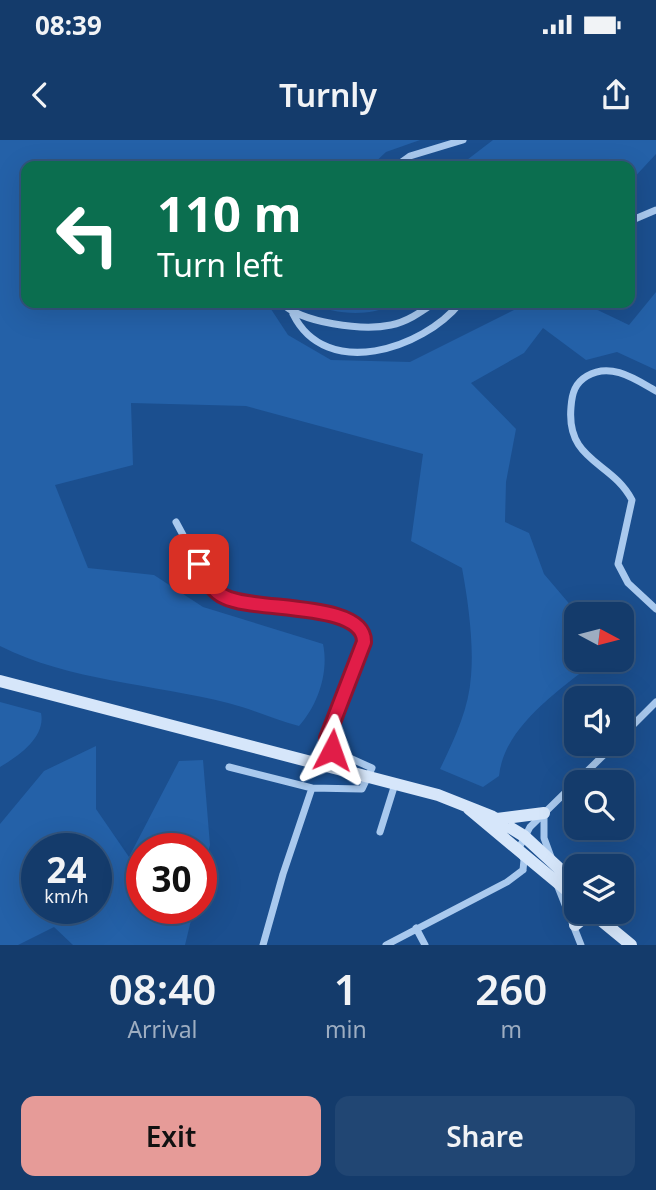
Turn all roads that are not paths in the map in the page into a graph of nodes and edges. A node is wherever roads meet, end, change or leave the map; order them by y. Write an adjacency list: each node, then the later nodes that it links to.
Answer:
1 (463, 140): 2 (street)
2 (403, 161)
3 (656, 211): 4 (street)
4 (635, 219)
5 (287, 308): 8 (street)
6 (426, 308): 8 (street)
7 (456, 308): 8 (street)
8 (293, 314)
9 (656, 391): 11 (street)
10 (176, 522): 17 (street)
11 (656, 609)
12 (0, 681): 17 (main road)
13 (656, 702): 14 (street)
14 (634, 724)
15 (603, 756): 21 (street)
16 (229, 766): 19 (street)
17 (370, 777): 18 (main road); 19 (street)
18 (395, 784): 20 (main road); 23 (street)
19 (312, 788): 36 (street)
20 (468, 809): 22 (main road); 24 (main road)
21 (544, 814): 22 (main road); 24 (street); 25 (street)
22 (497, 819): 24 (main road)
23 (380, 832)
24 (521, 842): 25 (main road); 26 (street)
25 (548, 865): 26 (street); 27 (main road); 28 (main road)
26 (523, 870): 34 (street)
27 (564, 880)
28 (556, 881): 29 (main road); 35 (street)
29 (564, 885)
30 (575, 924): 35 (street)
31 (579, 924): 35 (main road)
32 (606, 924): 40 (main road)
33 (613, 924): 40 (main road)
34 (416, 928): 37 (street); 38 (street)
35 (575, 928): 39 (street)
36 (263, 945)
37 (386, 945)
38 (425, 945)
39 (581, 945)
40 (631, 945)

